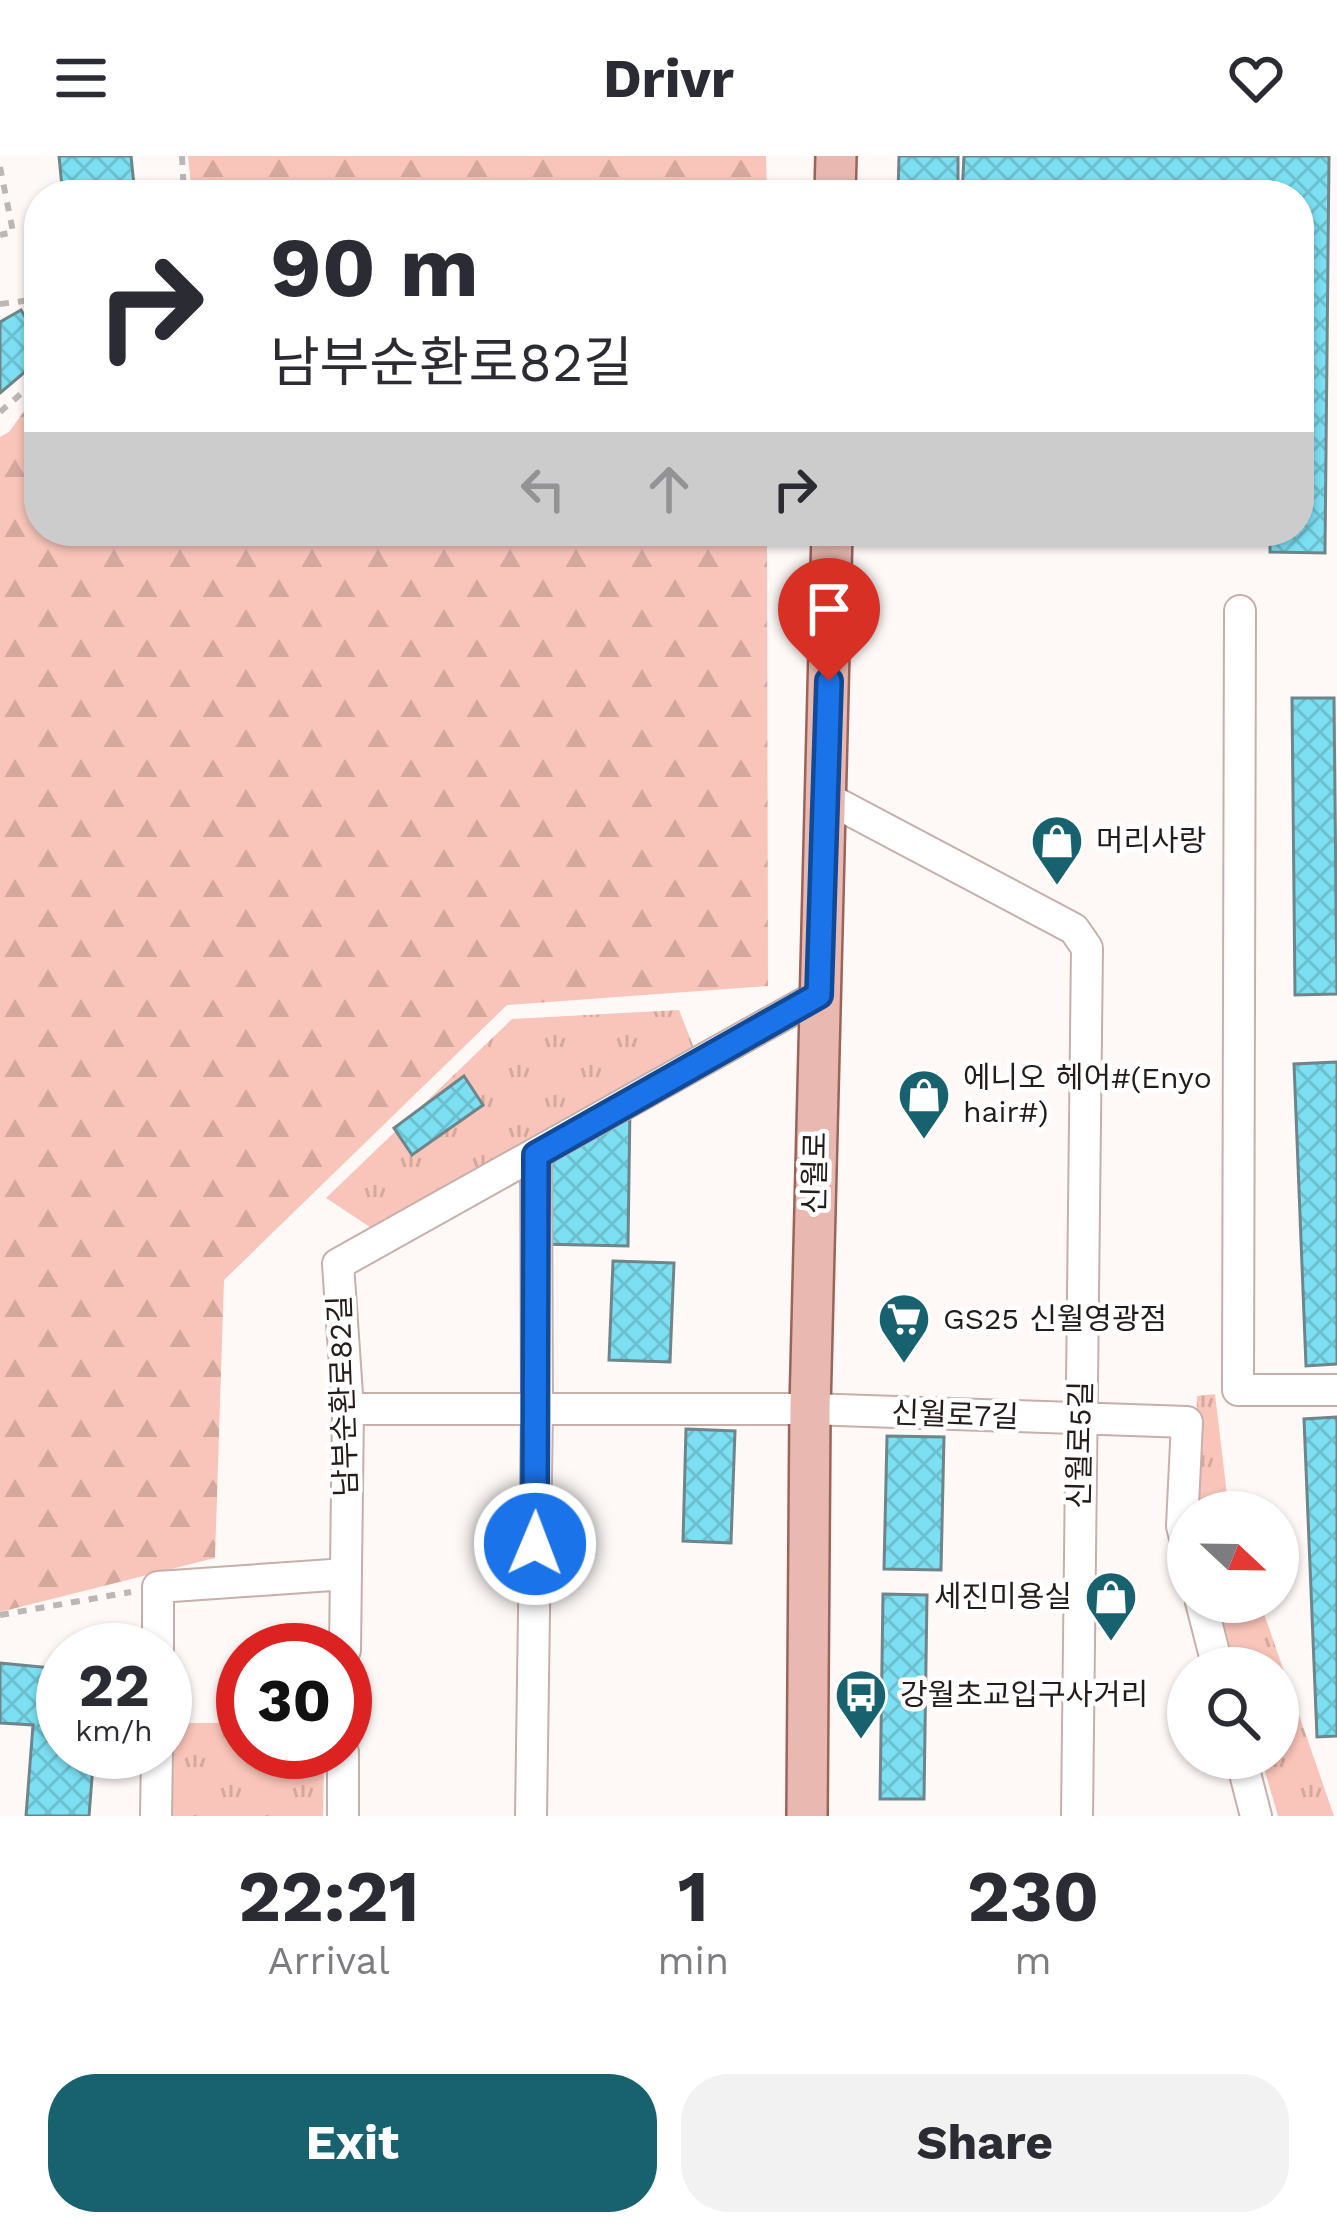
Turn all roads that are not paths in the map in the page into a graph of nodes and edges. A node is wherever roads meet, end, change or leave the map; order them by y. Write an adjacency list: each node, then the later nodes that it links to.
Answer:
1 (832, 546): 3 (main road, 신월로)
2 (1240, 611): 6 (street)
3 (825, 797): 4 (main road, 신월로); 10 (street, 신월로5길)
4 (819, 995): 5 (street, 남부순환로82길); 9 (main road, 신월로)
5 (536, 1155): 7 (street); 8 (street, 남부순환로82길)
6 (1337, 1390)
7 (537, 1408): 8 (street, 신월로7길); 9 (street, 신월로7길); 20 (street)
8 (348, 1409): 12 (street, 남부순환로82길)
9 (810, 1409): 10 (street, 신월로7길); 21 (main road, 신월로)
10 (1080, 1420): 11 (street, 신월로7길); 22 (street, 신월로5길)
11 (1184, 1491)
12 (346, 1574): 13 (street); 14 (street, 남부순환로82길)
13 (158, 1623)
14 (345, 1623)
15 (157, 1779): 18 (street)
16 (344, 1779): 19 (street)
17 (1246, 1779): 23 (street)
18 (156, 1816)
19 (343, 1816)
20 (531, 1816)
21 (806, 1816)
22 (1077, 1816)
23 (1256, 1816)

